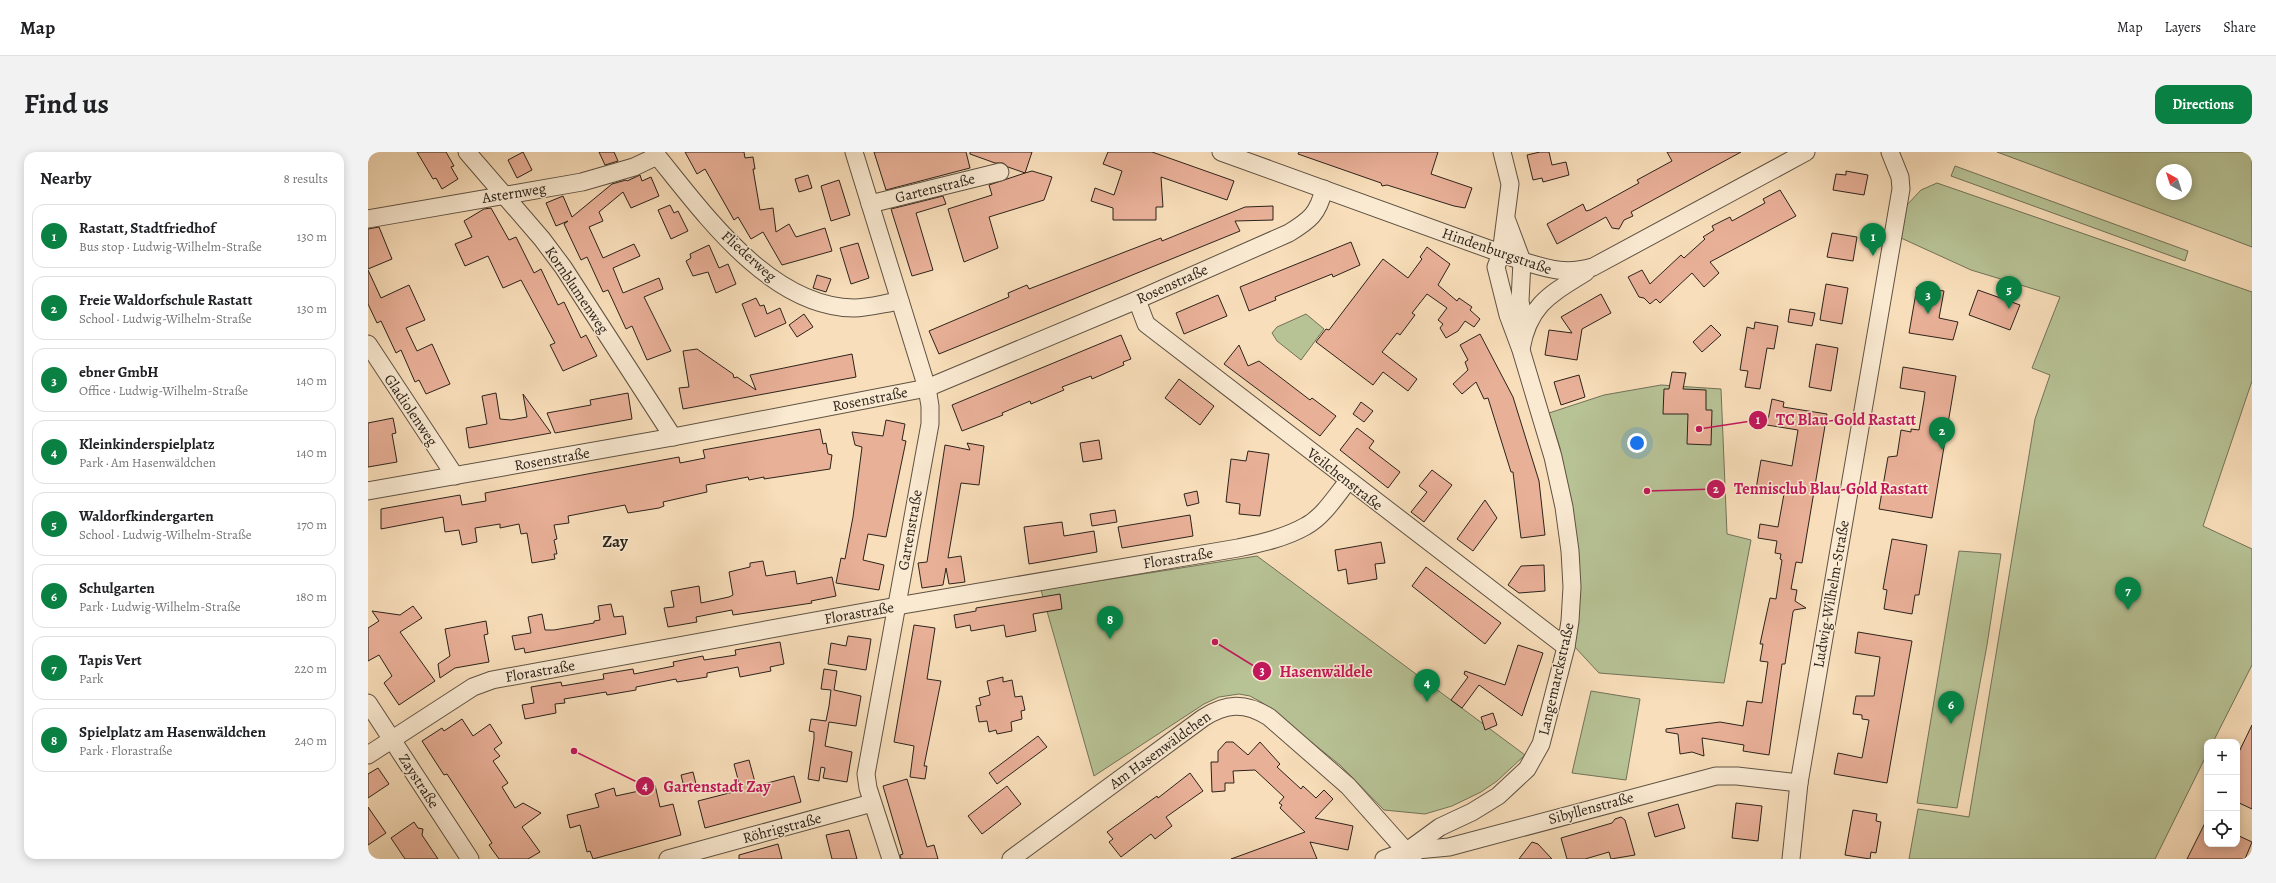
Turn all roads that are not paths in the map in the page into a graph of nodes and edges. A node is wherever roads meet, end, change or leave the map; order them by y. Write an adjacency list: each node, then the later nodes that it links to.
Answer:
1 (467, 152): 10 (street, Kornblumenweg)
2 (854, 152): 11 (street, Gartenstraße)
3 (1221, 152): 9 (street, Hindenburgstraße)
4 (1502, 152): 13 (street, Langemarckstraße)
5 (1806, 152): 16 (street, Hindenburgstraße)
6 (656, 154): 10 (street, Asternweg); 18 (street, Fliederweg)
7 (1893, 158): 32 (street, Ludwig-Wilhelm-Straße)
8 (1000, 172): 11 (street, Gartenstraße)
9 (1324, 189): 14 (street, Hindenburgstraße); 17 (street, Rosenstraße)
10 (505, 194): 12 (street, Asternweg); 23 (street, Kornblumenweg)
11 (870, 204): 18 (street, Gartenstraße)
12 (368, 219)
13 (1507, 219): 14 (street, Langemarckstraße); 15 (street)
14 (1501, 254): 15 (street, Hindenburgstraße); 21 (street, Langemarckstraße)
15 (1522, 261): 16 (street, Hindenburgstraße); 19 (street, Langemarckstraße)
16 (1593, 267): 19 (street, Langemarckstraße)
17 (1137, 300): 22 (street, Rosenstraße); 25 (street, Veilchenstraße)
18 (900, 301): 22 (street, Gartenstraße)
19 (1525, 328): 21 (street, Langemarckstraße)
20 (368, 344): 24 (street, Gladiolenweg)
21 (1521, 350): 28 (street, Langemarckstraße)
22 (927, 388): 23 (street, Rosenstraße); 27 (street, Gartenstraße)
23 (673, 437): 24 (street, Rosenstraße)
24 (455, 476): 26 (street, Rosenstraße)
25 (1348, 481): 27 (street, Florastraße); 28 (street, Veilchenstraße)
26 (368, 491)
27 (897, 606): 30 (street, Florastraße); 33 (street, Gartenstraße)
28 (1566, 647): 34 (street, Langemarckstraße)
29 (368, 704): 30 (street, Zaystraße)
30 (391, 739): 31 (street, Florastraße); 35 (street, Zaystraße)
31 (368, 755)
32 (1799, 782): 34 (street, Sibyllenstraße); 40 (street, Ludwig-Wilhelm-Straße)
33 (872, 803): 36 (street, Röhrigstraße); 37 (street, Gartenstraße)
34 (1410, 855): 38 (street, Am Hasenwäldchen); 39 (street, Sibyllenstraße)
35 (470, 859)
36 (668, 859)
37 (891, 859)
38 (1011, 859)
39 (1384, 859)
40 (1791, 859)

